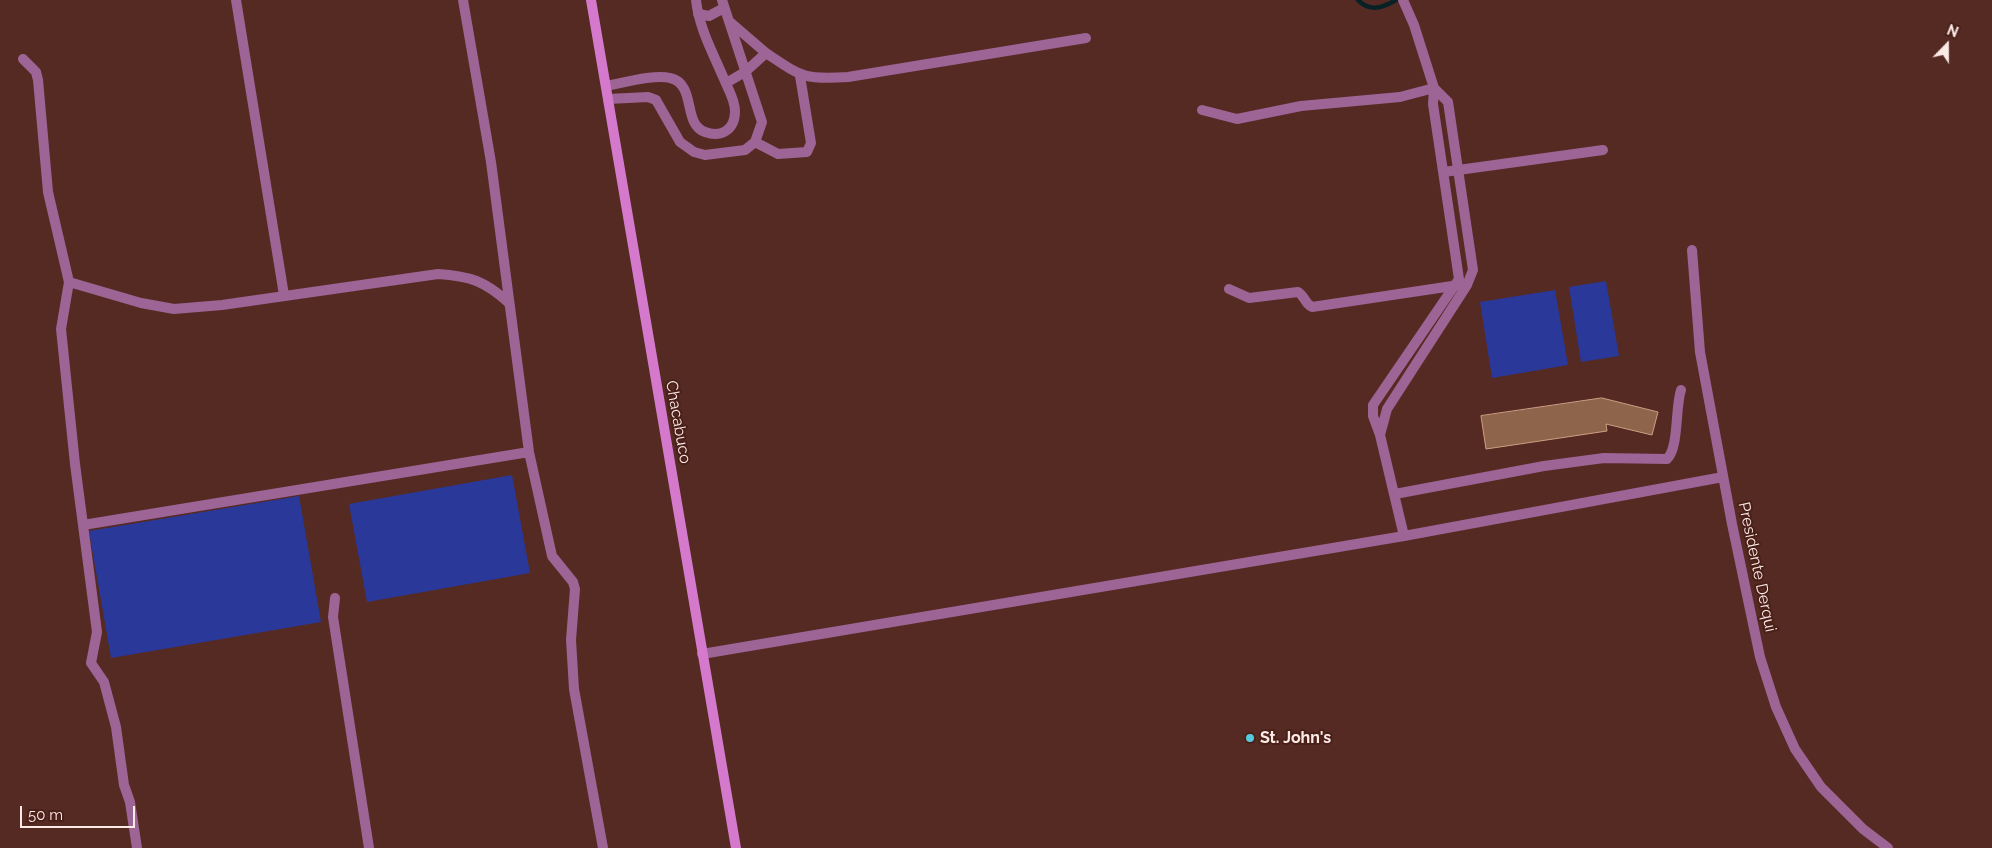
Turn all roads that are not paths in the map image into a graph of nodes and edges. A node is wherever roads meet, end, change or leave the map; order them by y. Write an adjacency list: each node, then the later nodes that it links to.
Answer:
1 (236, 0): 28 (street)
2 (463, 0): 29 (street)
3 (591, 0): 15 (street, Chacabuco)
4 (696, 0): 7 (street)
5 (1403, 0): 16 (street)
6 (723, 4): 7 (street); 8 (street)
7 (698, 14): 14 (street)
8 (729, 21): 10 (street); 12 (street)
9 (1086, 38): 13 (street)
10 (766, 53): 12 (street); 13 (street)
11 (23, 59): 24 (street)
12 (745, 72): 14 (street); 19 (street)
13 (800, 76): 19 (street)
14 (726, 83): 15 (street)
15 (606, 86): 17 (street, Chacabuco)
16 (1434, 88): 18 (street); 21 (street); 22 (street)
17 (608, 99): 19 (street); 38 (street, Chacabuco)
18 (1202, 110)
19 (755, 142)
20 (1603, 150): 21 (street)
21 (1459, 170): 22 (street); 25 (street)
22 (1444, 172): 26 (street)
23 (1692, 250): 33 (street, Presidente Derqui)
24 (69, 282): 28 (street); 35 (street)
25 (1467, 284): 26 (street); 31 (street)
26 (1455, 285): 27 (street); 31 (street)
27 (1229, 289)
28 (284, 295): 29 (street)
29 (509, 303): 32 (street)
30 (1681, 390): 34 (street)
31 (1380, 435): 34 (street)
32 (529, 452): 35 (street); 41 (street)
33 (1723, 478): 36 (street); 43 (street, Presidente Derqui)
34 (1396, 494): 36 (street)
35 (83, 525): 39 (street)
36 (1404, 536): 38 (street)
37 (334, 598): 40 (street)
38 (702, 654): 42 (street, Chacabuco)
39 (137, 848)
40 (369, 848)
41 (603, 848)
42 (736, 848)
43 (1888, 848)

